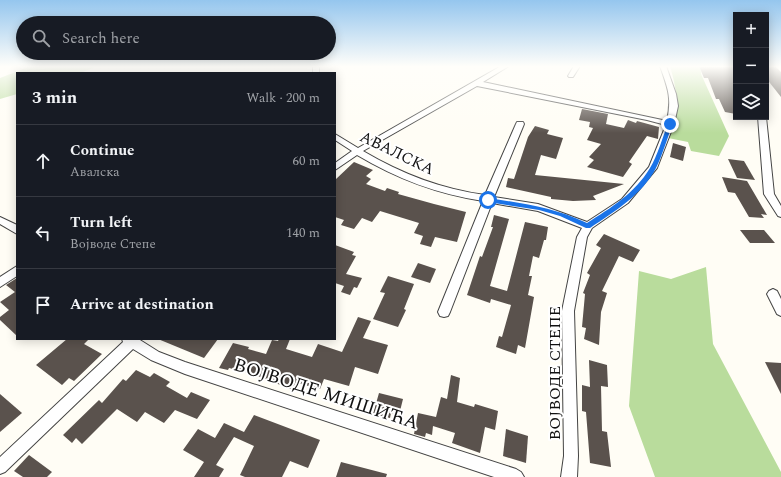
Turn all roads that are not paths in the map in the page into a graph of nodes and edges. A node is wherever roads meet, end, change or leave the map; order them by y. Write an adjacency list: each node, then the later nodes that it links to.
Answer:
1 (466, 88): 8 (street)
2 (501, 88): 6 (street)
3 (671, 88): 6 (street)
4 (762, 120): 11 (street)
5 (520, 124): 10 (street)
6 (670, 124): 13 (street)
7 (336, 137): 8 (street, АВАЛСКА)
8 (356, 152): 9 (street); 10 (street, АВАЛСКА)
9 (336, 166)
10 (488, 200): 13 (street, АВАЛСКА); 19 (street)
11 (781, 214)
12 (0, 220): 14 (street)
13 (588, 226): 23 (street, ВОЈВОДЕ СТЕПЕ)
14 (16, 229)
15 (16, 271): 16 (street)
16 (0, 283)
17 (772, 294): 18 (street)
18 (781, 311)
19 (444, 312)
20 (132, 340): 21 (street); 22 (street, ВОЈВОДЕ МИШИЋА)
21 (0, 467)
22 (516, 477)
23 (569, 477)

